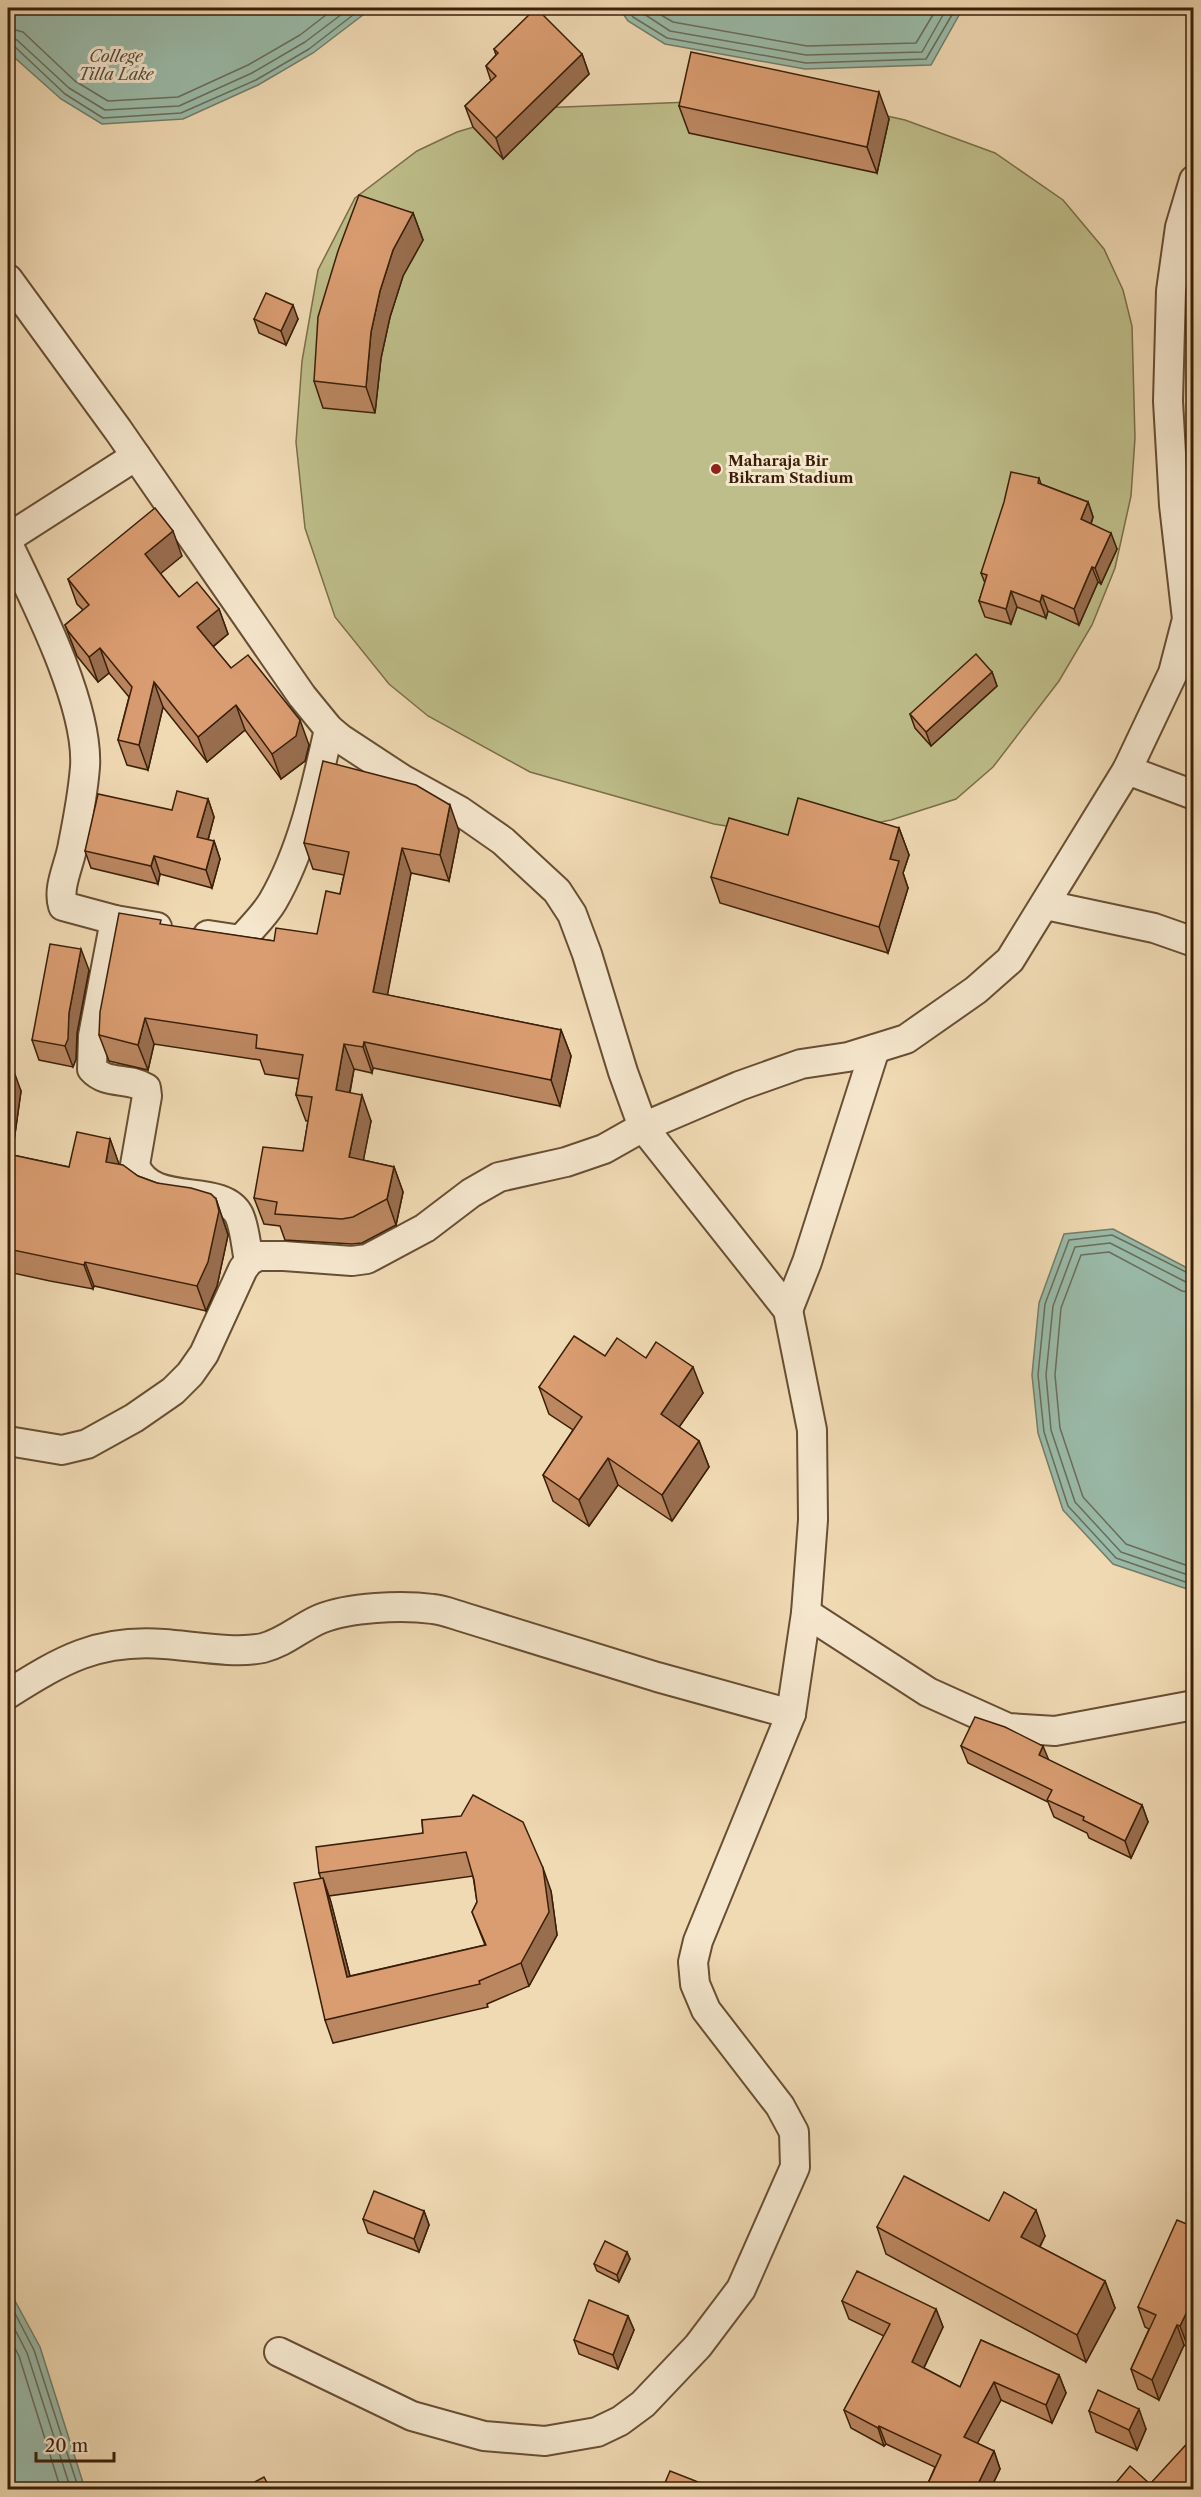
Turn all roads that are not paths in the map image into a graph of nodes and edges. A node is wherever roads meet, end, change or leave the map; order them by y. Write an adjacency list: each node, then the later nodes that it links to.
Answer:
1 (1194, 180): 7 (street)
2 (10, 284): 3 (street)
3 (136, 456): 4 (street); 6 (street)
4 (8, 538)
5 (8, 543): 10 (street)
6 (329, 729): 10 (street); 13 (street)
7 (1127, 770): 8 (street); 9 (street)
8 (1194, 795)
9 (1046, 905): 11 (street); 12 (street)
10 (116, 920): 14 (street)
11 (1194, 942)
12 (875, 1049): 13 (street); 15 (street)
13 (643, 1127): 14 (street); 15 (street)
14 (249, 1261): 16 (street)
15 (788, 1310): 17 (street)
16 (8, 1442)
17 (806, 1613): 19 (street); 20 (street)
18 (8, 1694): 20 (street)
19 (1194, 1706)
20 (791, 1714): 21 (street)
21 (279, 2352)

